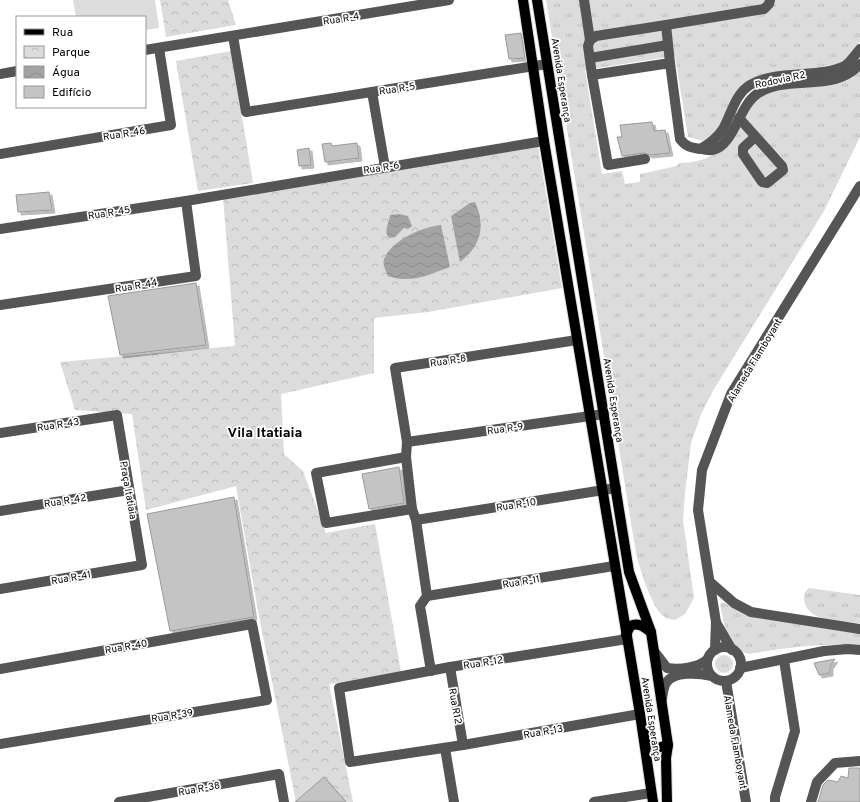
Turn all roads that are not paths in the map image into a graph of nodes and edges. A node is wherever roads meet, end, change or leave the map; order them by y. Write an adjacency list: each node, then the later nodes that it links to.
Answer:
1 (449, 0): 7 (street, Rua R-4)
2 (523, 0): 17 (main road, Avenida Esperança)
3 (537, 0): 15 (main road, Avenida Esperança)
4 (584, 0): 8 (street)
5 (770, 0): 6 (street)
6 (666, 25): 8 (street); 9 (street)
7 (233, 36): 10 (street, Rua R-4); 22 (street, Rua R-5)
8 (590, 40): 13 (street)
9 (668, 45): 13 (street); 14 (street)
10 (159, 48): 12 (street, Rua R-4); 27 (street, Rua R-46)
11 (860, 49): 21 (street, Rodovia R2)
12 (146, 50)
13 (590, 58): 20 (street)
14 (670, 63): 20 (street); 26 (street)
15 (547, 64): 17 (street, Rua R-5); 36 (main road, Avenida Esperança)
16 (860, 64): 21 (street, Rodovia R2)
17 (533, 67): 22 (street, Rua R-5); 25 (main road, Avenida Esperança)
18 (16, 71): 19 (street)
19 (0, 74)
20 (592, 75): 28 (street)
21 (769, 83): 23 (street, Rodovia R2); 26 (street, Rodovia R2)
22 (372, 92): 29 (street)
23 (739, 118): 24 (street); 26 (street, Rodovia R2)
24 (755, 137): 24 (street)
25 (544, 141): 29 (street, Rua R-6); 35 (main road, Avenida Esperança)
26 (700, 149)
27 (0, 154)
28 (645, 159)
29 (385, 167): 31 (street, Rua R-6)
30 (860, 186): 50 (street, Alameda Flamboyant)
31 (218, 194): 32 (street, Rua R-45)
32 (186, 201): 33 (street, Rua R-45); 34 (street, Rua R-44)
33 (0, 229)
34 (0, 305)
35 (577, 340): 38 (main road, Avenida Esperança); 40 (street, Rua R-8)
36 (604, 414): 38 (street, Rua R-9); 42 (main road, Avenida Esperança)
37 (117, 415): 39 (street, Rua R-43); 43 (street, Praça Itatiaia)
38 (589, 416): 40 (street, Rua R-9); 44 (main road, Avenida Esperança)
39 (0, 433)
40 (407, 442): 41 (street)
41 (406, 457): 45 (street); 45 (street)
42 (616, 488): 44 (street, Rua R-10); 58 (main road, Avenida Esperança)
43 (129, 490): 46 (street, Rua R-42); 48 (street, Praça Itatiaia)
44 (601, 490): 47 (street, Rua R-10); 49 (main road, Avenida Esperança)
45 (412, 509): 47 (street)
46 (0, 511)
47 (416, 520): 52 (street)
48 (142, 565): 51 (street, Rua R-41)
49 (614, 566): 52 (street, Rua R-11); 59 (main road, Avenida Esperança)
50 (710, 582): 53 (street, Alameda Flamboyant); 54 (street)
51 (0, 589)
52 (427, 596): 69 (street)
53 (712, 600): 54 (street); 55 (street, Alameda Flamboyant)
54 (734, 603): 57 (street)
55 (716, 622): 60 (street, Alameda Flamboyant); 61 (street, Alameda Flamboyant)
56 (252, 624): 68 (street, Rua R-40); 75 (street, Rua R-39)
57 (860, 629)
58 (651, 632): 59 (main road); 63 (main road, Avenida Esperança)
59 (627, 637): 66 (street, Rua R-12); 74 (main road, Avenida Esperança)
60 (715, 650): 61 (street); 64 (street)
61 (732, 650): 67 (street)
62 (860, 650): 65 (street)
63 (653, 651): 64 (street); 73 (main road, Avenida Esperança)
64 (707, 660): 70 (street)
65 (784, 660): 67 (street); 87 (street)
66 (450, 667): 69 (street, Rua R-12); 77 (street, Rua R12)
67 (740, 668): 71 (street)
68 (0, 669)
69 (430, 671): 72 (street, Rua R-12)
70 (711, 676): 71 (street); 73 (street)
71 (726, 681): 86 (street, Alameda Flamboyant)
72 (339, 688): 78 (street, Rua R-13)
73 (662, 699): 76 (main road, Avenida Esperança)
74 (640, 714): 76 (main road); 77 (street, Rua R-13); 80 (main road, Avenida Esperança)
75 (0, 744)
76 (668, 744): 85 (main road, Avenida Esperança)
77 (463, 745): 78 (street, Rua R-13)
78 (445, 748): 83 (street)
79 (860, 761): 88 (street)
80 (652, 797): 84 (street)
81 (119, 802): 82 (street, Rua R-38)
82 (284, 802)
83 (454, 802)
84 (594, 802)
85 (667, 802)
86 (746, 802)
87 (775, 802)
88 (811, 802)

